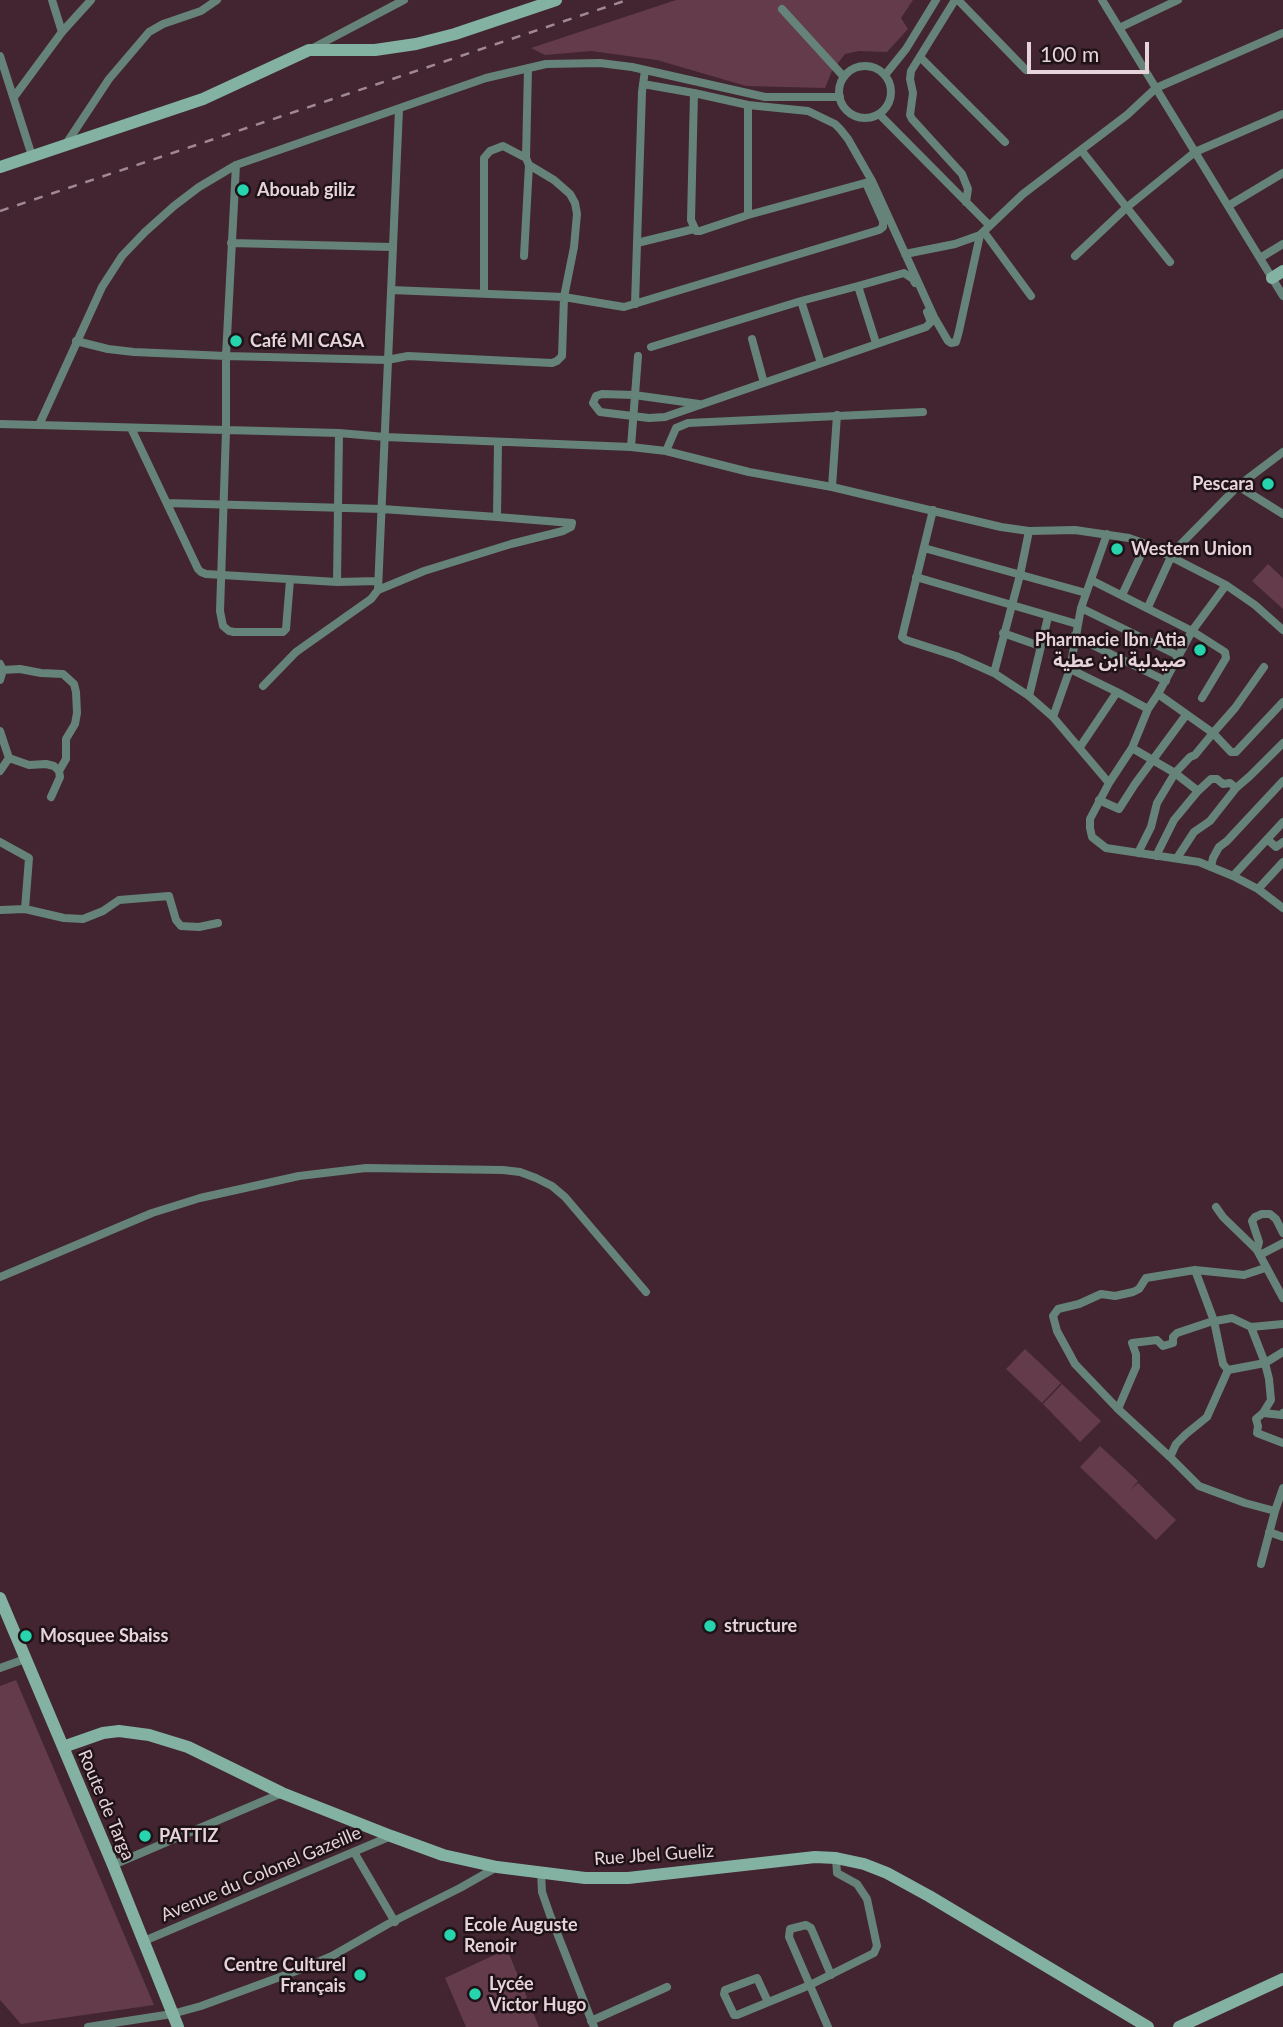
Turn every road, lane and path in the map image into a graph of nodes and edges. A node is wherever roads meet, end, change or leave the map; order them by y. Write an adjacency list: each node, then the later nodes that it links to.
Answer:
1 (52, 0): 12 (street)
2 (91, 0): 12 (street)
3 (217, 0): 32 (street)
4 (404, 0): 14 (street)
5 (556, 0): 14 (street)
6 (936, 0): 20 (street)
7 (956, 0): 16 (street); 19 (street)
8 (1102, 0): 11 (street)
9 (1178, 0): 11 (street)
10 (782, 9): 21 (street)
11 (1119, 28): 23 (street)
12 (62, 32): 25 (street)
13 (1283, 33): 23 (street)
14 (309, 50): 32 (street)
15 (0, 56): 25 (street)
16 (920, 57): 31 (street); 33 (street)
17 (528, 68): 18 (street); 28 (street); 37 (street)
18 (645, 69): 22 (street); 26 (street)
19 (1026, 71)
20 (885, 75): 21 (street); 29 (street)
21 (844, 76): 26 (street)
22 (643, 84): 24 (street); 50 (street)
23 (1156, 88): 34 (street); 35 (street)
24 (694, 93): 27 (street); 47 (street)
25 (14, 97): 36 (street)
26 (840, 97): 29 (street)
27 (748, 105): 42 (street); 46 (street)
28 (399, 110): 39 (street); 52 (street)
29 (879, 114): 38 (street)
30 (1283, 114): 35 (street)
31 (1005, 142)
32 (66, 144): 36 (street)
33 (938, 149): 38 (street); 43 (street)
34 (1081, 150): 45 (street); 48 (street)
35 (1195, 152): 44 (street); 45 (street)
36 (32, 156): 40 (street)
37 (528, 161): 54 (street); 61 (street); 64 (street)
38 (926, 161): 43 (street)
39 (236, 165): 49 (street); 68 (street)
40 (0, 167)
41 (1283, 173): 44 (street)
42 (869, 182): 46 (street); 53 (street); 66 (street)
43 (966, 202): 48 (street)
44 (1228, 206): 56 (street)
45 (1126, 208): 55 (street); 57 (street)
46 (748, 215): 47 (street)
47 (694, 229): 50 (street)
48 (984, 231): 53 (street); 53 (street); 63 (street)
49 (231, 243): 52 (street); 71 (street)
50 (637, 243): 66 (street)
51 (1283, 244): 56 (street)
52 (391, 247): 60 (street)
53 (905, 254)
54 (524, 256)
55 (1075, 256)
56 (1260, 258): 58 (street)
57 (1170, 262)
58 (1277, 274): 62 (street)
59 (858, 286): 65 (street); 69 (street); 69 (street)
60 (391, 290): 61 (street); 73 (street)
61 (484, 293): 64 (street)
62 (1283, 295)
63 (1031, 296)
64 (564, 297): 66 (street); 73 (street)
65 (801, 301): 70 (street); 74 (street)
66 (635, 304)
67 (752, 339): 75 (street)
68 (76, 341): 71 (street); 82 (street)
69 (876, 344): 74 (street)
70 (651, 347)
71 (226, 356): 73 (street); 84 (street)
72 (638, 356): 76 (street)
73 (387, 360): 86 (street)
74 (821, 363): 75 (street)
75 (764, 383): 77 (street)
76 (634, 395): 77 (street); 79 (street); 79 (street)
77 (699, 404): 79 (street)
78 (923, 412): 80 (street)
79 (633, 415): 88 (street)
80 (836, 415): 89 (street); 92 (street)
81 (0, 424): 82 (street)
82 (38, 425): 83 (street)
83 (131, 428): 84 (street); 93 (street)
84 (226, 431): 85 (street); 94 (street)
85 (339, 433): 86 (street); 95 (street)
86 (385, 438): 87 (street); 96 (street)
87 (498, 442): 88 (street); 99 (street)
88 (631, 447): 89 (street)
89 (666, 451): 92 (street)
90 (1283, 452): 91 (street)
91 (1238, 486): 98 (street); 104 (street)
92 (832, 487): 97 (street)
93 (167, 503): 94 (street); 105 (street)
94 (224, 504): 95 (street); 105 (street)
95 (338, 507): 96 (street); 110 (street)
96 (382, 509): 99 (street); 112 (street)
97 (933, 510): 100 (street); 103 (street)
98 (1283, 514)
99 (497, 517): 112 (street)
100 (1029, 531): 101 (street); 106 (street)
101 (1107, 534): 102 (street); 109 (street)
102 (1146, 544): 104 (street); 114 (street)
103 (924, 548): 106 (street); 107 (street)
104 (1171, 557): 111 (street); 116 (street)
105 (221, 574): 108 (street); 108 (street)
106 (1020, 575): 113 (street); 115 (street)
107 (916, 577): 115 (street); 129 (street)
108 (290, 580): 110 (street)
109 (1091, 580): 113 (street); 114 (street)
110 (337, 582): 112 (street)
111 (1226, 585): 120 (street); 121 (street)
112 (378, 586): 132 (street)
113 (1086, 593): 117 (street)
114 (1122, 595): 116 (street)
115 (1010, 605): 118 (street); 122 (street)
116 (1148, 607): 121 (street)
117 (1081, 608): 119 (street); 125 (street)
118 (1048, 617): 119 (street); 124 (street)
119 (1077, 624): 123 (street)
120 (1283, 630)
121 (1192, 631): 125 (street); 136 (street)
122 (1003, 633): 124 (street); 129 (street)
123 (1074, 636): 128 (street); 131 (street)
124 (1040, 646): 135 (street)
125 (1180, 656): 131 (street)
126 (1, 667): 130 (street); 149 (street)
127 (1264, 667): 142 (street)
128 (1070, 669): 133 (street); 140 (street)
129 (993, 673): 135 (street)
130 (0, 680)
131 (1166, 681): 134 (street)
132 (263, 686)
133 (1117, 691): 138 (street); 144 (street)
134 (1158, 694): 138 (street); 139 (street)
135 (1029, 696): 140 (street)
136 (1202, 698)
137 (1283, 702): 142 (street)
138 (1148, 709): 145 (street)
139 (1186, 715): 142 (street); 147 (street)
140 (1053, 717): 144 (street)
141 (0, 731): 146 (street)
142 (1213, 733): 150 (street)
143 (1283, 743): 153 (street)
144 (1080, 747): 152 (street)
145 (1132, 748): 147 (street); 152 (street)
146 (9, 758): 148 (street); 149 (street)
147 (1153, 760): 150 (street); 156 (street)
148 (0, 771)
149 (59, 771): 155 (street)
150 (1175, 773): 154 (street); 161 (street)
151 (1283, 781): 165 (street)
152 (1109, 783): 156 (street)
153 (1236, 788): 154 (street); 163 (street)
154 (1198, 791): 162 (street)
155 (51, 797)
156 (1099, 800): 161 (street)
157 (1283, 822): 158 (street)
158 (1267, 839): 160 (street); 166 (street)
159 (0, 842): 169 (street)
160 (1283, 842)
161 (1138, 853): 162 (street)
162 (1156, 856): 163 (street)
163 (1177, 858): 165 (street)
164 (1283, 862): 167 (street)
165 (1211, 867): 166 (street)
166 (1233, 876): 167 (street)
167 (1258, 889): 168 (street)
168 (1282, 905)
169 (25, 909): 170 (street); 171 (street)
170 (0, 910)
171 (218, 923)
172 (1216, 1207): 175 (street)
173 (1283, 1233): 175 (street)
174 (1283, 1243): 175 (street)
175 (1258, 1253): 176 (street)
176 (1265, 1268): 177 (street); 180 (street)
177 (1195, 1270): 181 (street); 187 (street)
178 (0, 1277): 179 (street)
179 (646, 1292)
180 (1283, 1298)
181 (1214, 1321): 183 (street); 186 (street); 187 (street)
182 (1283, 1324): 183 (street)
183 (1251, 1326): 185 (street)
184 (1283, 1352): 185 (street)
185 (1265, 1363): 186 (street); 188 (street)
186 (1228, 1370): 191 (street)
187 (1118, 1409): 191 (street)
188 (1263, 1413): 189 (street); 190 (street)
189 (1283, 1413)
190 (1283, 1443)
191 (1170, 1457): 193 (street)
192 (1283, 1489): 193 (street)
193 (1275, 1511): 194 (street)
194 (1269, 1532): 195 (street); 196 (street)
195 (1283, 1537)
196 (1261, 1564)
197 (0, 1598): 198 (street, Route de Targa)
198 (25, 1659): 199 (street); 200 (street, Route de Targa)
199 (0, 1668)
200 (63, 1747): 201 (street, Rue Jbel Gueliz); 205 (street, Route de Targa)
201 (282, 1793): 202 (street, Rue Jbel Gueliz); 205 (street)
202 (391, 1836): 203 (street, Avenue du Colonel Gazeille); 206 (street, Rue Jbel Gueliz)
203 (354, 1852): 208 (street); 209 (street, Avenue du Colonel Gazeille)
204 (836, 1858): 207 (street, Rue Jbel Gueliz); 210 (street); 220 (street, Rue Jbel Gueliz)
205 (113, 1865): 209 (street, Route de Targa)
206 (497, 1867): 207 (street, Rue Jbel Gueliz); 208 (street)
207 (541, 1872): 216 (street)
208 (394, 1922): 215 (street)
209 (144, 1941): 215 (street, Route de Targa)
210 (831, 1975): 212 (street); 212 (street)
211 (1283, 1979): 221 (street)
212 (810, 1985): 214 (street); 219 (street)
213 (667, 1987): 216 (street)
214 (768, 2002): 214 (street)
215 (172, 2014): 217 (street); 218 (street, Route de Targa)
216 (593, 2024)
217 (90, 2027)
218 (178, 2027)
219 (828, 2027)
220 (1148, 2027)
221 (1179, 2027)

